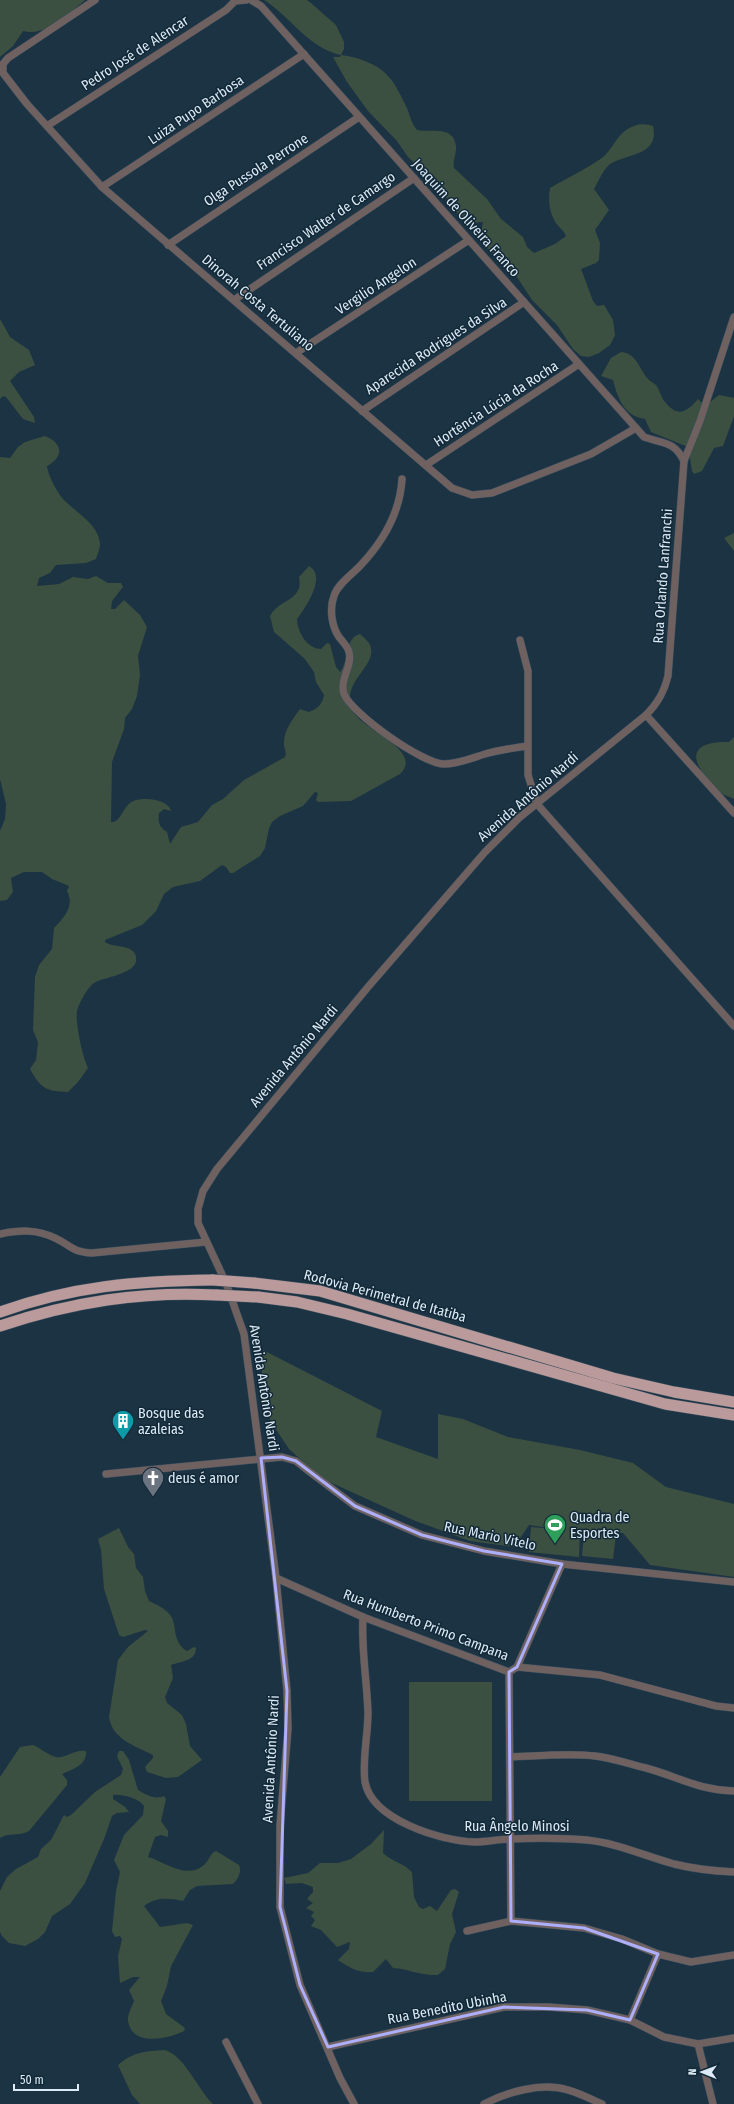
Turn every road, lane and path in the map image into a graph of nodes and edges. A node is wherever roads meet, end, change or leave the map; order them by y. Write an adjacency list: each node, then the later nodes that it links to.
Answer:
1 (95, 0): 7 (street, Dinorah Costa Tertuliano)
2 (235, 0): 3 (street); 7 (street, Pedro José de Alencar)
3 (246, 0)
4 (252, 0): 5 (street, Joaquim de Oliveira Franco)
5 (304, 54): 6 (street, Joaquim de Oliveira Franco); 9 (street, Luiza Pupo Barbosa)
6 (359, 117): 8 (street, Joaquim de Oliveira Franco); 11 (street, Olga Pussola Perrone)
7 (47, 126): 9 (street, Dinorah Costa Tertuliano)
8 (414, 178): 10 (street, Joaquim de Oliveira Franco); 12 (street, Francisco Walter de Camargo)
9 (102, 187): 11 (street, Dinorah Costa Tertuliano)
10 (469, 240): 13 (street, Joaquim de Oliveira Franco); 15 (street, Vergilio Angelon)
11 (168, 245): 12 (street, Dinorah Costa Tertuliano)
12 (234, 300): 15 (street, Dinorah Costa Tertuliano)
13 (524, 302): 16 (street, Joaquim de Oliveira Franco); 17 (street, Aparecida Rodrigues da Silva)
14 (734, 317): 19 (street, Rua Orlando Lanfranchi)
15 (296, 353): 17 (street, Dinorah Costa Tertuliano)
16 (579, 364): 18 (street, Joaquim de Oliveira Franco); 20 (street, Hortência Lúcia da Rocha)
17 (362, 411): 20 (street, Dinorah Costa Tertuliano)
18 (636, 428): 19 (street, Joaquim de Oliveira Franco); 20 (street, Dinorah Costa Tertuliano)
19 (684, 461): 23 (street, Rua Orlando Lanfranchi)
20 (426, 465)
21 (402, 479): 25 (street)
22 (520, 640): 25 (street)
23 (663, 693): 24 (street, Avenida Antônio Nardi)
24 (646, 714): 26 (street, Avenida Antônio Nardi); 27 (street)
25 (527, 746): 26 (street)
26 (537, 804): 28 (street); 30 (street, Avenida Antônio Nardi)
27 (734, 813)
28 (734, 1026)
29 (0, 1234): 30 (street)
30 (206, 1242): 35 (street, Avenida Antônio Nardi)
31 (0, 1312): 33 (highway, Rodovia Perimetral de Itatiba, bridge)
32 (0, 1326): 34 (highway, Rodovia Perimetral de Itatiba, bridge)
33 (734, 1402)
34 (734, 1415)
35 (262, 1458): 36 (street, Rua Mario Vitelo); 37 (street, Rua Mario Vitelo); 38 (street, Avenida Antônio Nardi)
36 (106, 1474)
37 (562, 1564): 39 (street, Rua Mario Vitelo); 41 (street)
38 (276, 1578): 40 (street, Rua Humberto Primo Campana); 56 (street, Avenida Antônio Nardi)
39 (734, 1582)
40 (363, 1617): 42 (street, Rua Humberto Primo Campana); 46 (street, Rua Ângelo Minosi)
41 (517, 1667): 42 (street, Rua Humberto Primo Campana); 43 (street, Rua Humberto Primo Campana)
42 (509, 1672): 44 (street)
43 (734, 1708)
44 (510, 1757): 45 (street); 46 (street)
45 (734, 1791)
46 (510, 1839): 47 (street, Rua Ângelo Minosi); 48 (street)
47 (734, 1872)
48 (511, 1921): 49 (street); 50 (street)
49 (467, 1931)
50 (658, 1954): 51 (street); 52 (street)
51 (734, 1955)
52 (630, 2020): 55 (street, Rua Benedito Ubinha); 56 (street, Rua Benedito Ubinha)
53 (734, 2038): 55 (street, Rua Benedito Ubinha)
54 (226, 2042): 57 (street)
55 (698, 2044): 61 (street)
56 (328, 2047): 58 (street, Avenida Antônio Nardi)
57 (258, 2104)
58 (354, 2104)
59 (484, 2104): 60 (street)
60 (602, 2104)
61 (713, 2104)

